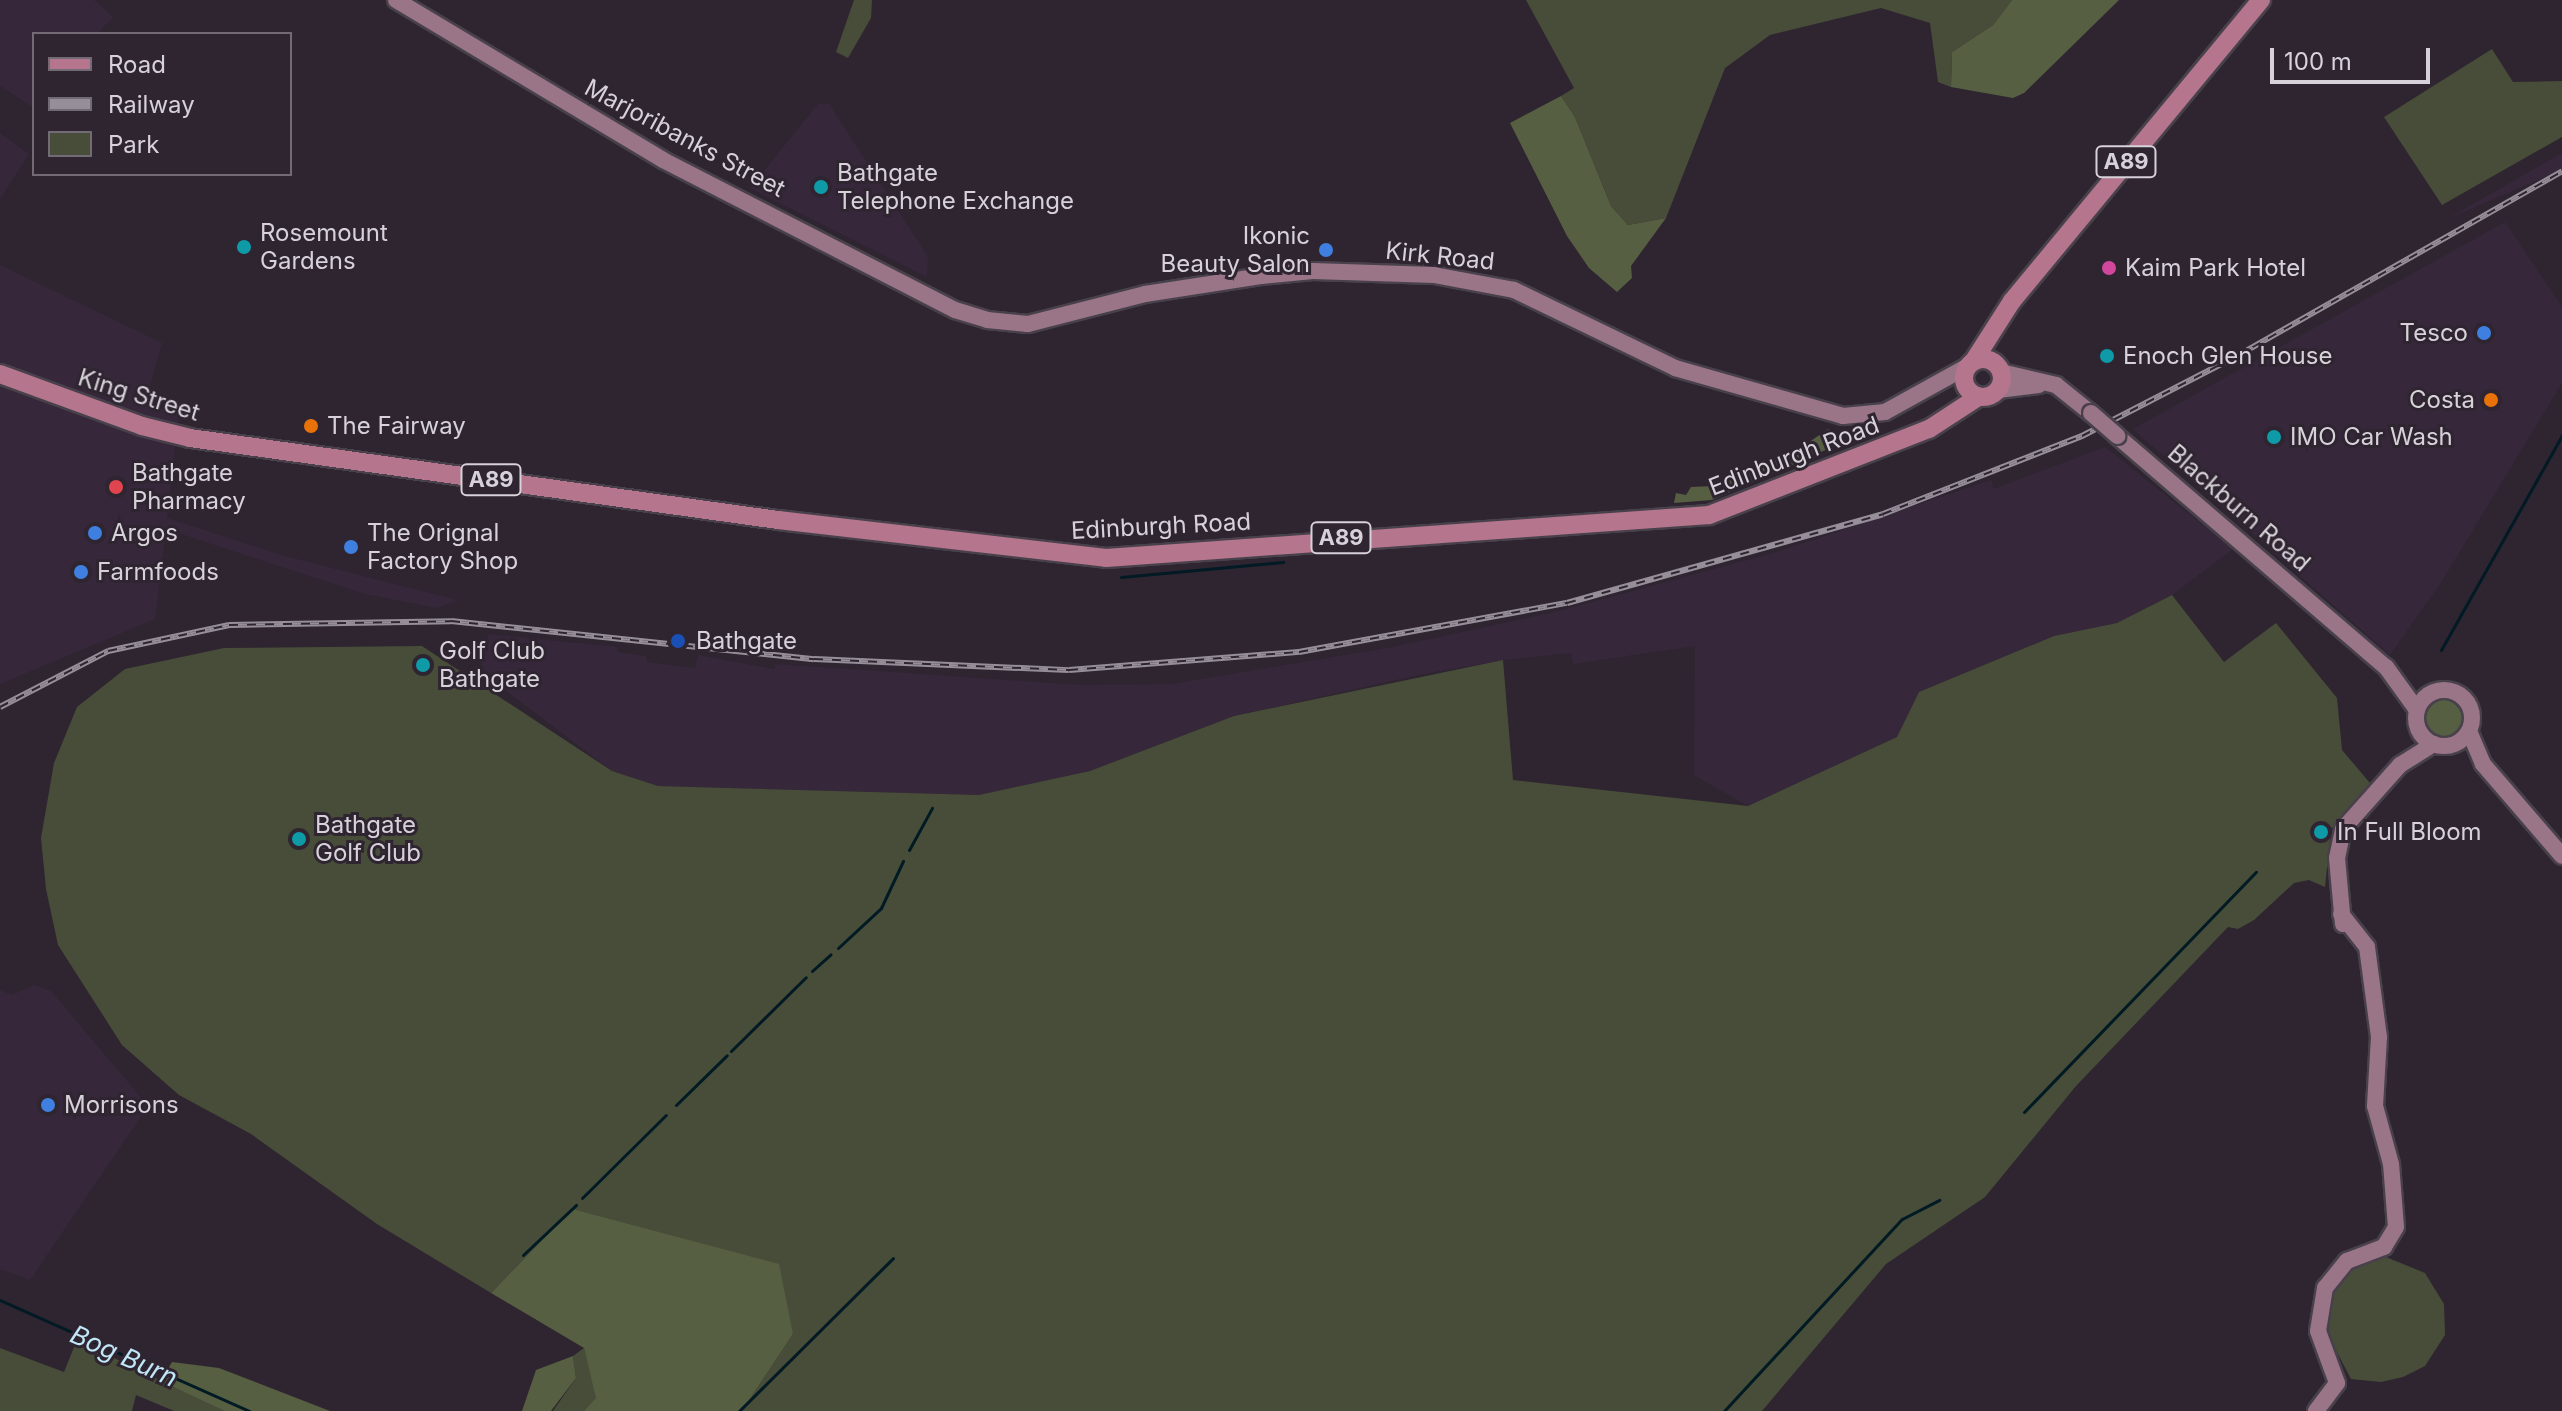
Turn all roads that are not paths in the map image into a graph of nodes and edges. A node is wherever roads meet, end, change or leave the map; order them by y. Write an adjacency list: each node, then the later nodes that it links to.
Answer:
1 (396, 0): 3 (main road, Marjoribanks Street)
2 (2261, 0): 5 (main road, A89)
3 (955, 310): 5 (main road, Kirk Road)
4 (0, 374): 6 (main road, King Street / A89)
5 (1980, 377): 6 (main road, Edinburgh Road / A89); 7 (main road, Blackburn Road, bridge)
6 (267, 447)
7 (2388, 670): 8 (main road, Blackburn Road); 9 (main road, Blackburn Road)
8 (2433, 692): 9 (main road); 11 (main road)
9 (2417, 710): 10 (main road)
10 (2419, 730): 12 (main road); 14 (main road)
11 (2469, 731): 12 (main road); 13 (main road)
12 (2442, 745): 13 (main road); 14 (main road)
13 (2483, 764): 15 (main road)
14 (2400, 765): 16 (main road)
15 (2562, 856)
16 (2316, 1411)

